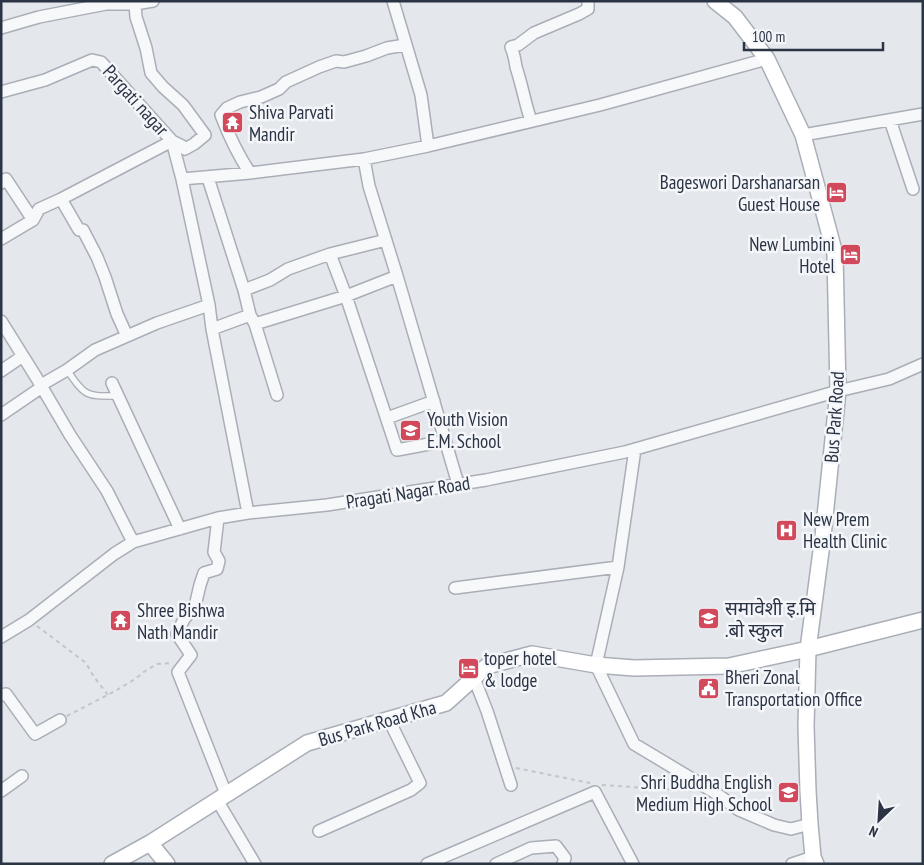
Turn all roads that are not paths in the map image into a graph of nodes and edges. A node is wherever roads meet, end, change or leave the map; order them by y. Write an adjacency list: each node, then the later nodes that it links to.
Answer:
1 (153, 1): 6 (street)
2 (393, 1): 8 (street)
3 (588, 1): 13 (street)
4 (715, 1): 9 (street, Bus Park Road)
5 (105, 3): 6 (street); 7 (street)
6 (135, 4): 15 (street)
7 (1, 28)
8 (405, 45): 16 (street); 18 (street)
9 (767, 58): 13 (street); 14 (street, Bus Park Road)
10 (1, 92): 15 (street, Pargati nagar)
11 (923, 114): 12 (street)
12 (890, 120): 14 (street); 22 (street)
13 (531, 121): 16 (street)
14 (803, 136): 42 (street, Bus Park Road)
15 (172, 141): 20 (street, Pargati nagar); 23 (street)
16 (428, 146): 17 (street)
17 (364, 159): 18 (street); 26 (street)
18 (250, 173): 19 (street)
19 (208, 178): 20 (street); 29 (street)
20 (182, 179): 31 (street, Pargati nagar)
21 (1, 183): 24 (street)
22 (913, 189)
23 (62, 199): 24 (street); 35 (street)
24 (33, 220): 25 (street)
25 (1, 239)
26 (386, 240): 27 (street); 28 (street)
27 (330, 254): 29 (street); 30 (street)
28 (397, 276): 30 (street); 45 (street)
29 (244, 290): 32 (street)
30 (346, 296): 32 (street); 47 (street)
31 (209, 305): 34 (street, Pargati nagar); 35 (street)
32 (252, 319): 34 (street); 43 (street)
33 (1, 321): 36 (street)
34 (212, 329): 51 (street, Pargati nagar)
35 (127, 336): 38 (street)
36 (23, 356): 39 (street); 41 (street)
37 (923, 364): 42 (street, Pragati Nagar Road)
38 (67, 370): 41 (street); 44 (lane)
39 (1, 371)
40 (112, 383): 44 (street)
41 (42, 386): 46 (street); 54 (street)
42 (838, 391): 49 (street, Pragati Nagar Road); 59 (street, Bus Park Road)
43 (277, 395)
44 (118, 396): 53 (street)
45 (434, 401): 47 (street); 48 (street)
46 (1, 415)
47 (387, 418): 48 (street)
48 (446, 442): 50 (street)
49 (635, 449): 50 (street, Pragati Nagar Road); 55 (street)
50 (458, 484): 51 (street, Pragati Nagar Road)
51 (248, 513): 52 (street, Pragati Nagar Road)
52 (218, 518): 53 (street, Pragati Nagar Road); 68 (street)
53 (180, 529): 54 (street, Pragati Nagar Road)
54 (133, 542): 58 (street, Pragati Nagar Road)
55 (618, 567): 56 (street); 60 (street)
56 (455, 588)
57 (923, 620): 59 (street, Bus Park Road Kha)
58 (1, 637)
59 (808, 649): 60 (street, Bus Park Road Kha); 69 (street, Bus Park Road)
60 (596, 665): 61 (street, Bus Park Road Kha); 69 (street)
61 (474, 678): 64 (street, Bus Park Road Kha); 66 (street)
62 (1, 695): 63 (street)
63 (60, 720)
64 (389, 720): 68 (street, Bus Park Road Kha); 70 (street)
65 (22, 776): 67 (street)
66 (511, 784)
67 (1, 791)
68 (222, 797): 71 (street, Bus Park Road Kha); 75 (street)
69 (810, 824): 72 (street, Bus Park Road)
70 (319, 831)
71 (150, 843): 73 (street, Bus Park Road Kha); 74 (street)
72 (815, 860): 80 (street)
73 (112, 864)
74 (166, 864)
75 (255, 864)
76 (427, 864): 79 (street)
77 (496, 864): 78 (street)
78 (563, 864)
79 (633, 864)
80 (792, 864)

